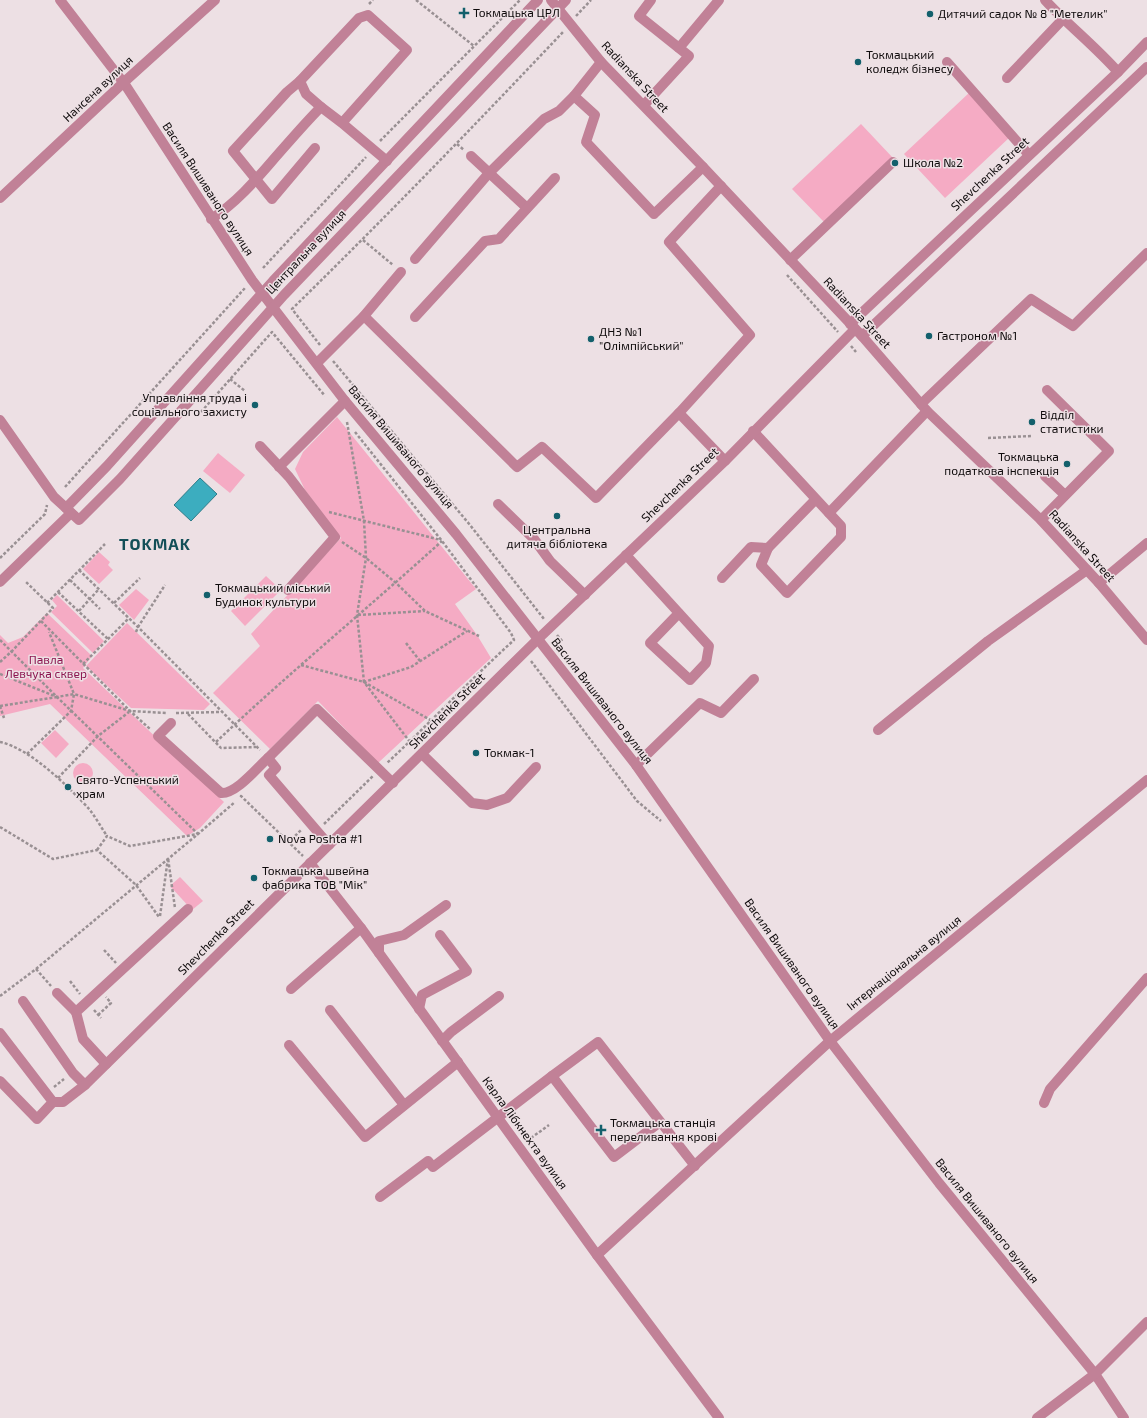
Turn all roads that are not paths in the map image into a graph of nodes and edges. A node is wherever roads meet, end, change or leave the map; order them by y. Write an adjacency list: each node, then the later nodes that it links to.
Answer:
1 (60, 0): 19 (street, Василя Вишиваного вулиця)
2 (215, 0): 19 (street, Нансена вулиця)
3 (538, 0): 27 (street, Центральна вулиця)
4 (551, 0): 9 (street, Radianska Street)
5 (566, 0): 9 (street, Центральна вулиця)
6 (652, 0): 12 (street)
7 (719, 0): 12 (street)
8 (1045, 0): 10 (street)
9 (558, 8): 13 (street, Radianska Street); 42 (street, Центральна вулиця)
10 (1063, 19): 16 (street); 17 (street)
11 (1147, 42): 16 (street, Shevchenka Street)
12 (679, 48): 21 (street)
13 (601, 62): 20 (street); 21 (street, Radianska Street)
14 (947, 62): 25 (street)
15 (1147, 67): 45 (street, Shevchenka Street)
16 (1118, 72): 25 (street, Shevchenka Street)
17 (1007, 78)
18 (300, 82): 22 (street); 23 (street); 32 (street)
19 (123, 83): 34 (street, Нансена вулиця); 36 (street, Василя Вишиваного вулиця)
20 (574, 96): 29 (street); 30 (street)
21 (644, 105): 29 (street, Radianska Street)
22 (321, 108): 23 (street); 32 (street)
23 (342, 123): 27 (street)
24 (315, 148): 32 (street)
25 (1029, 154): 45 (street, Shevchenka Street)
26 (472, 156): 30 (street)
27 (387, 161): 41 (street, Центральна вулиця)
28 (893, 162): 39 (street)
29 (703, 167): 33 (street, Radianska Street)
30 (489, 173): 35 (street); 38 (street)
31 (555, 178): 35 (street)
32 (256, 179): 36 (street)
33 (721, 186): 39 (street, Radianska Street); 50 (street)
34 (0, 198)
35 (527, 208): 44 (street)
36 (211, 219): 41 (street, Василя Вишиваного вулиця)
37 (1147, 253): 49 (street)
38 (415, 259)
39 (790, 260): 45 (street, Radianska Street)
40 (401, 272): 43 (street)
41 (263, 294): 42 (street, Василя Вишиваного вулиця); 60 (street, Центральна вулиця)
42 (272, 308): 46 (street, Василя Вишиваного вулиця); 60 (street, Центральна вулиця)
43 (364, 316): 46 (street); 50 (street)
44 (415, 317)
45 (856, 330): 49 (street, Radianska Street); 52 (street, Shevchenka Street)
46 (318, 363): 48 (street, Василя Вишиваного вулиця)
47 (1047, 390): 57 (street)
48 (345, 401): 55 (street); 73 (street, Василя Вишиваного вулиця)
49 (924, 407): 61 (street); 62 (street, Radianska Street)
50 (679, 413): 54 (street)
51 (0, 420): 60 (street)
52 (753, 431): 54 (street, Shevchenka Street); 58 (street)
53 (260, 446): 55 (street)
54 (724, 461): 65 (street, Shevchenka Street)
55 (279, 467): 70 (street)
56 (1045, 476): 57 (street)
57 (1065, 495): 62 (street)
58 (816, 499): 61 (street); 64 (street)
59 (498, 504): 71 (street)
60 (68, 510): 68 (street, Центральна вулиця)
61 (829, 513): 64 (street)
62 (1041, 520): 66 (street, Radianska Street)
63 (1147, 543): 69 (street)
64 (768, 548): 67 (street)
65 (626, 555): 71 (street, Shevchenka Street); 72 (street)
66 (1087, 570): 69 (street, Radianska Street); 77 (street)
67 (722, 578)
68 (0, 582)
69 (1099, 583): 74 (street, Radianska Street)
70 (288, 590)
71 (585, 595): 73 (street, Shevchenka Street)
72 (679, 612): 72 (street)
73 (538, 639): 78 (street, Shevchenka Street); 80 (street, Василя Вишиваного вулиця)
74 (1147, 640)
75 (754, 679): 80 (street)
76 (171, 723): 79 (street)
77 (878, 730)
78 (422, 754): 81 (street); 83 (street, Shevchenka Street)
79 (268, 758): 83 (street); 84 (street)
80 (636, 765): 101 (street, Василя Вишиваного вулиця)
81 (536, 767)
82 (1147, 780): 101 (street, Інтернаціональна вулиця)
83 (393, 783): 84 (street, Shevchenka Street)
84 (329, 845): 85 (street, Shevchenka Street)
85 (310, 863): 88 (street, Карла Лібкнехта вулиця); 104 (street, Shevchenka Street)
86 (446, 905): 90 (street)
87 (188, 909): 98 (street)
88 (361, 928): 90 (street, Карла Лібкнехта вулиця); 92 (street)
89 (440, 935): 96 (street)
90 (379, 953): 96 (street, Карла Лібкнехта вулиця)
91 (1147, 978): 109 (street)
92 (291, 989)
93 (56, 993): 98 (street)
94 (499, 996): 100 (street)
95 (22, 1001): 107 (street)
96 (419, 1009): 100 (street, Карла Лібкнехта вулиця)
97 (330, 1010): 110 (street)
98 (76, 1012): 104 (street)
99 (0, 1033): 108 (street)
100 (442, 1041): 103 (street, Карла Лібкнехта вулиця)
101 (830, 1042): 113 (street, Інтернаціональна вулиця); 117 (street, Василя Вишиваного вулиця)
102 (289, 1045): 110 (street)
103 (458, 1062): 110 (street); 111 (street, Карла Лібкнехта вулиця)
104 (106, 1064): 107 (street, Shevchenka Street)
105 (552, 1076): 111 (street); 112 (street); 112 (street)
106 (0, 1081): 108 (street)
107 (85, 1085): 108 (street, Shevchenka Street)
108 (53, 1102)
109 (1044, 1103)
110 (404, 1105)
111 (497, 1117): 114 (street); 115 (street, Карла Лібкнехта вулиця)
112 (660, 1122): 113 (street)
113 (695, 1166): 115 (street, Інтернаціональна вулиця)
114 (380, 1198)
115 (597, 1255): 118 (street, Карла Лібкнехта вулиця)
116 (1147, 1322): 117 (street)
117 (1095, 1374): 119 (street); 120 (street, Василя Вишиваного вулиця)
118 (719, 1418)
119 (1037, 1418)
120 (1124, 1418)

